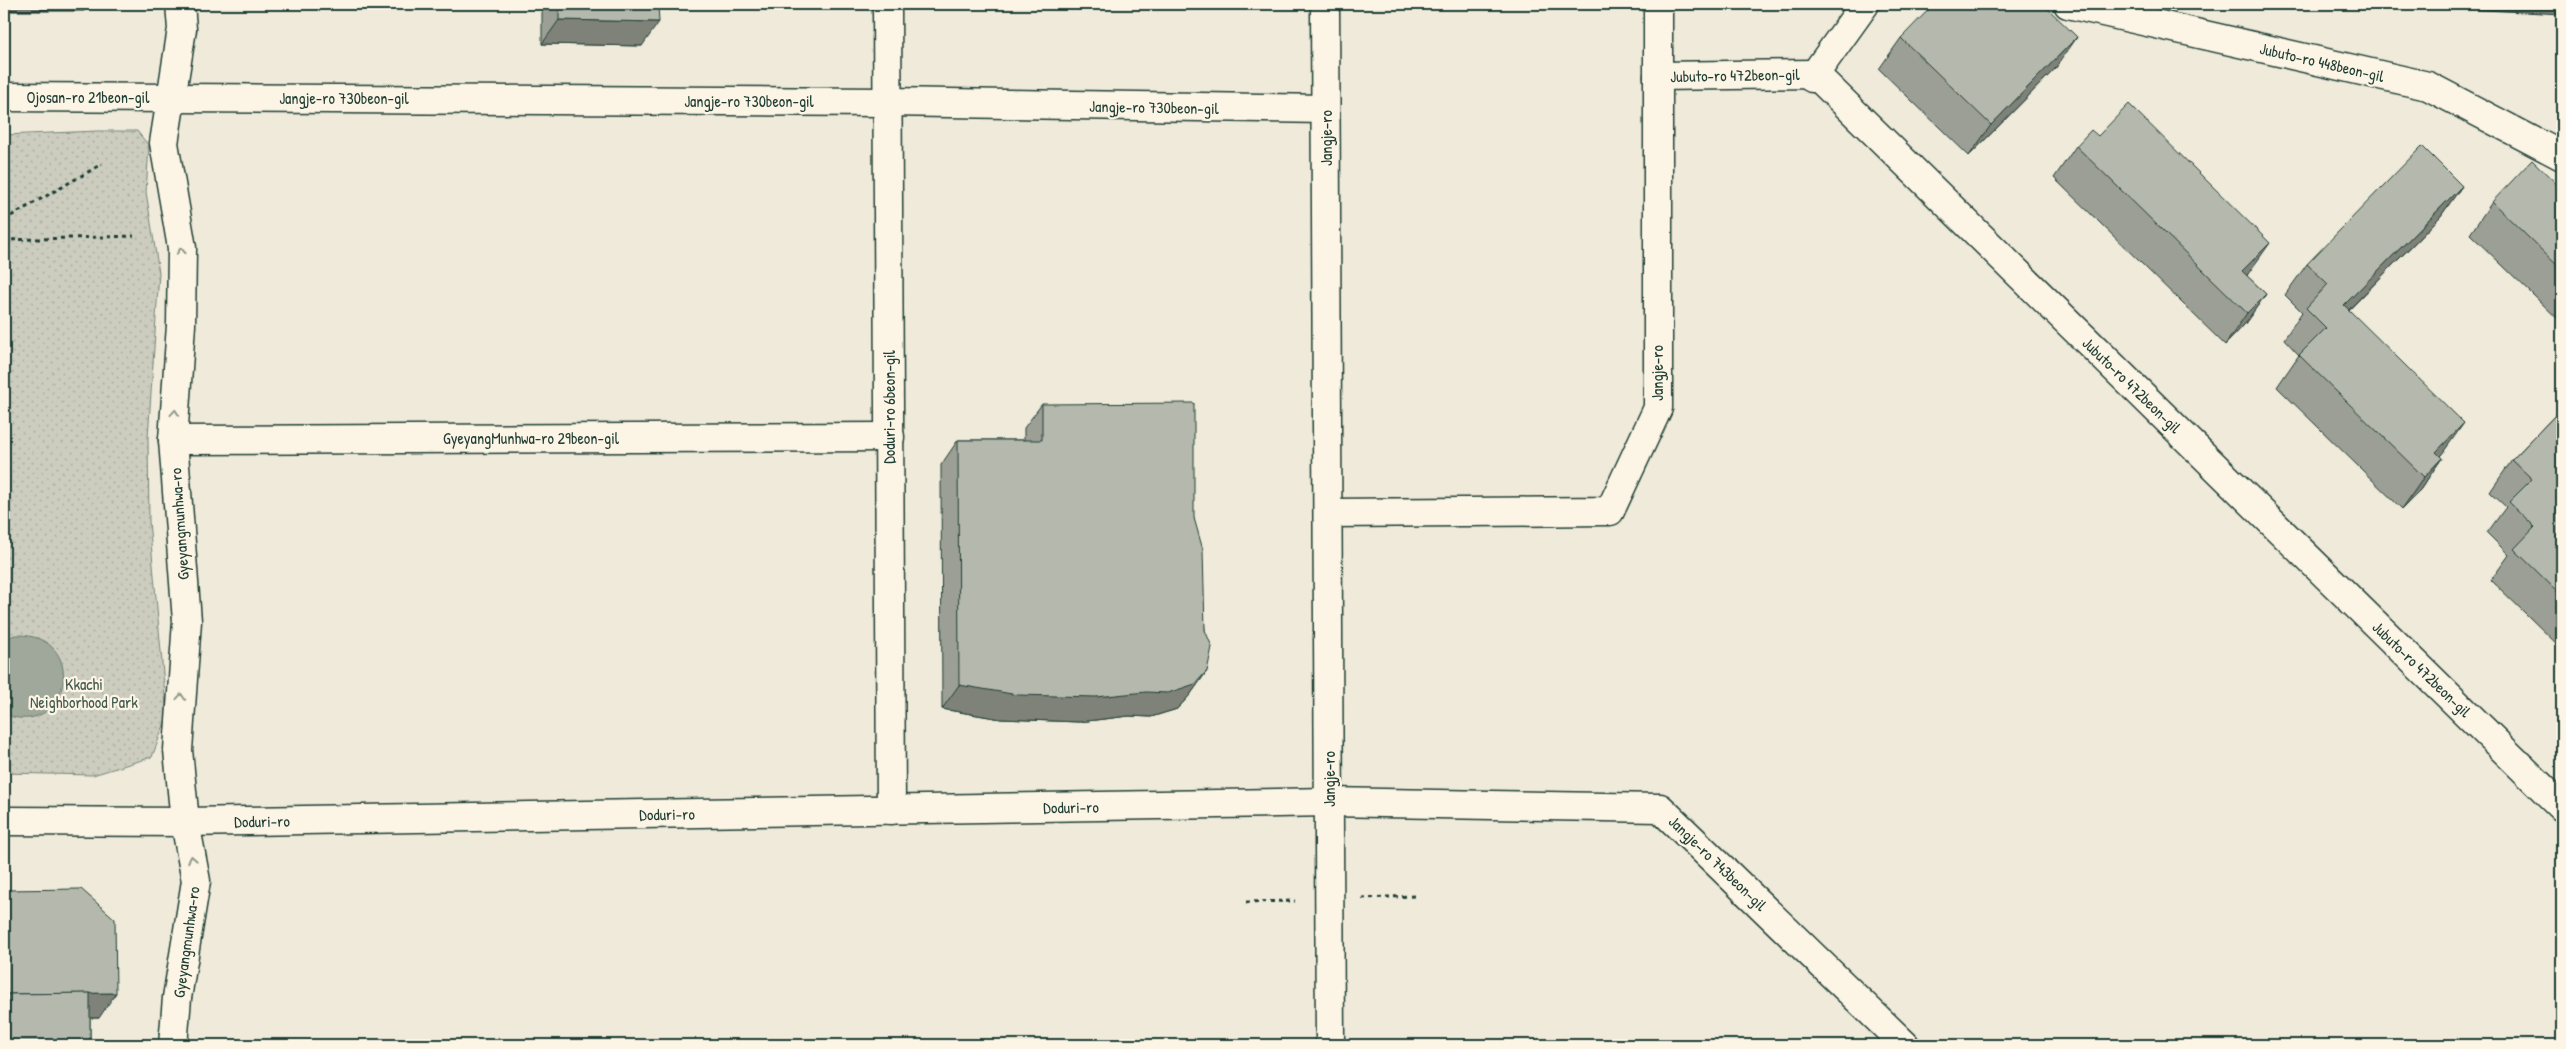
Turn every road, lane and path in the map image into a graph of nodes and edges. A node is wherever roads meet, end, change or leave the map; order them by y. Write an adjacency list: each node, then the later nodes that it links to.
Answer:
1 (180, 4): 10 (street, Gyeyangmunhwa-ro)
2 (887, 4): 11 (street, Doduri-ro 6beon-gil)
3 (1325, 4): 12 (street, Jangje-ro)
4 (1658, 4): 7 (street, Jangje-ro)
5 (1865, 4): 8 (street)
6 (2068, 4): 13 (street, Jubuto-ro 448beon-gil)
7 (1658, 76): 8 (street, Jubuto-ro 472beon-gil); 20 (street, Jangje-ro)
8 (1814, 76): 22 (street, Jubuto-ro 472beon-gil)
9 (4, 97): 10 (street, Ojosan-ro 21beon-gil)
10 (172, 97): 11 (street, Jangje-ro 730beon-gil); 19 (street, Gyeyangmunhwa-ro, one-way to 10)
11 (888, 102): 12 (street, Jangje-ro 730beon-gil); 18 (street, Doduri-ro 6beon-gil)
12 (1325, 109): 20 (street, Jangje-ro)
13 (2562, 156)
14 (102, 164): 15 (path)
15 (4, 220)
16 (134, 236): 17 (path)
17 (4, 240)
18 (890, 437): 19 (street, GyeyangMunhwa-ro 29beon-gil); 23 (street, Doduri-ro 6beon-gil)
19 (173, 440): 25 (street, Gyeyangmunhwa-ro, one-way to 19)
20 (1329, 513): 21 (street, Jangje-ro)
21 (1329, 802): 23 (street, Doduri-ro); 27 (street, Jangje-ro); 28 (street, Jangje-ro 743beon-gil)
22 (2562, 807)
23 (891, 810): 25 (street, Doduri-ro)
24 (4, 821): 25 (street, Doduri-ro)
25 (185, 822): 26 (street, Gyeyangmunhwa-ro, one-way to 25)
26 (173, 1045)
27 (1330, 1045)
28 (1905, 1045)

